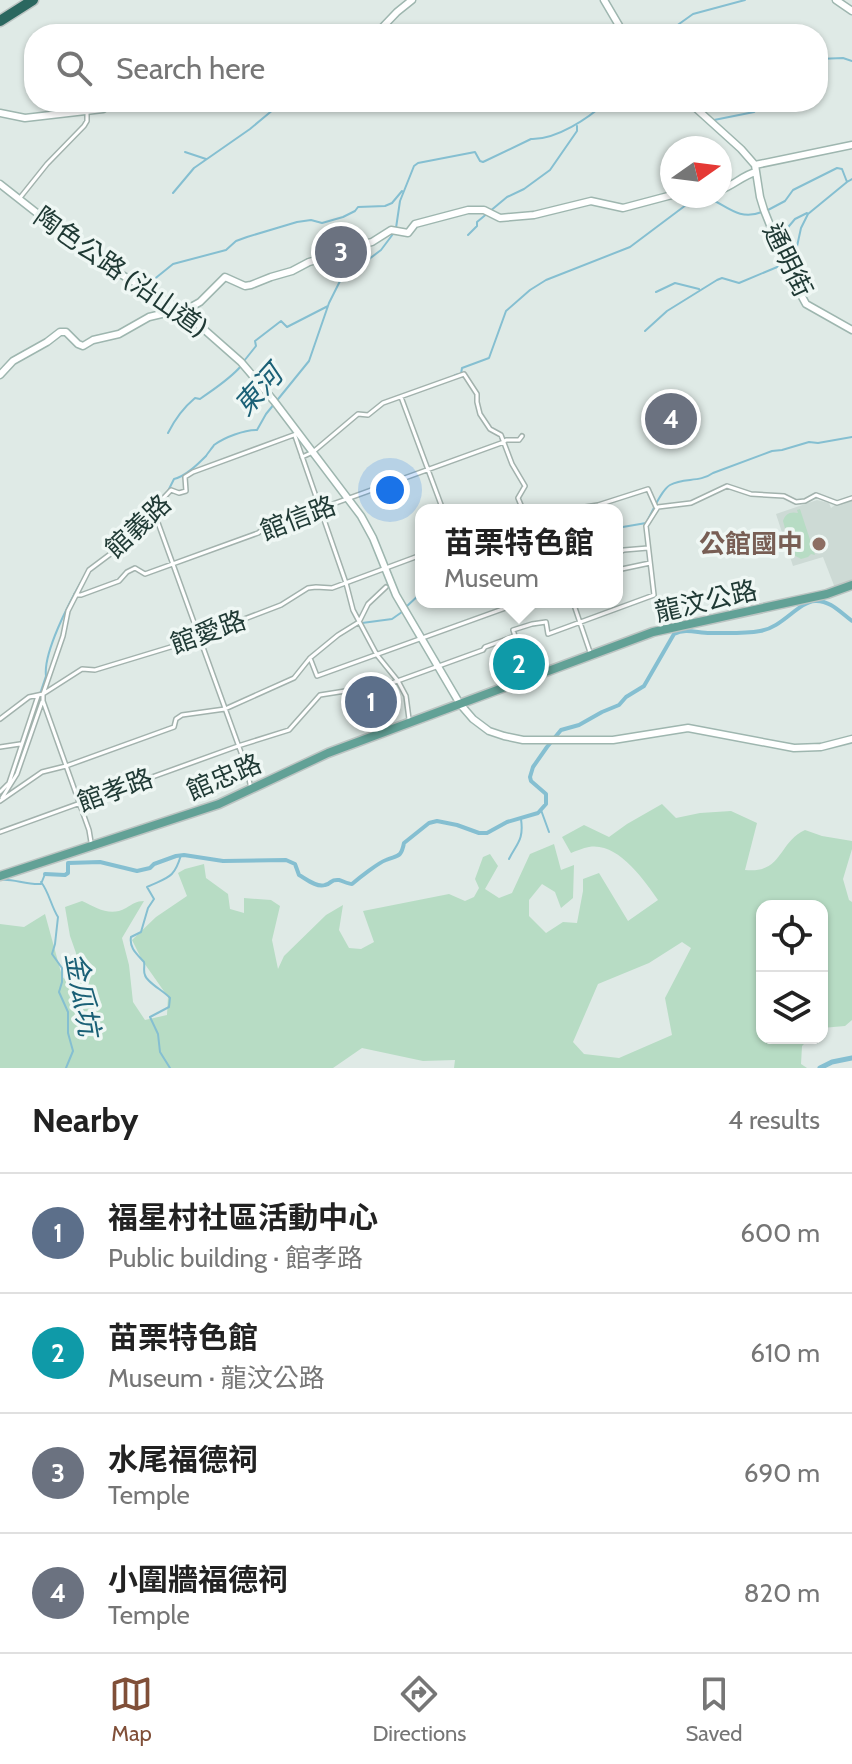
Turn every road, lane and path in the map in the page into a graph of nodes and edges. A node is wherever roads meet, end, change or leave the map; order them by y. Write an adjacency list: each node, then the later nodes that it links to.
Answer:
1 (26, 0): 7 (highway)
2 (33, 0): 7 (highway)
3 (412, 0): 8 (street)
4 (604, 0): 9 (street)
5 (836, 0): 6 (street)
6 (852, 11)
7 (0, 19)
8 (386, 24)
9 (618, 24)
10 (77, 112): 13 (street)
11 (86, 112): 19 (street)
12 (700, 112): 15 (street)
13 (0, 113)
14 (852, 145): 15 (street)
15 (755, 169): 17 (street); 21 (street, 通明街)
16 (0, 184): 19 (street, 陶色公路 (沿山道))
17 (732, 185)
18 (660, 198): 20 (street)
19 (19, 199): 20 (street, 陶色公路 (沿山道))
20 (182, 310): 22 (street); 24 (street, 陶色公路 (沿山道))
21 (852, 330)
22 (0, 375)
23 (401, 397): 26 (street); 27 (street); 29 (street)
24 (297, 434): 27 (street, 陶色公路 (沿山道)); 28 (street); 36 (street, 館義路)
25 (522, 436): 26 (street, 館信路)
26 (504, 442): 29 (street, 館信路); 33 (street)
27 (313, 452): 28 (street); 30 (street, 陶色公路 (沿山道))
28 (302, 457): 37 (street)
29 (427, 470): 30 (street, 館信路); 32 (street)
30 (349, 498): 37 (street, 館信路); 43 (street, 陶色公路 (沿山道))
31 (852, 498): 35 (street)
32 (441, 504)
33 (520, 504)
34 (601, 504): 35 (street)
35 (658, 507): 38 (street)
36 (153, 509): 41 (street); 48 (street, 館義路)
37 (319, 509): 41 (street, 館信路); 45 (street)
38 (649, 548): 39 (street); 42 (street)
39 (623, 550)
40 (415, 557): 43 (street, 館愛路)
41 (173, 563): 48 (street, 館信路); 55 (street)
42 (650, 563): 44 (street); 49 (street, 館孝路)
43 (384, 569): 45 (street, 館愛路); 56 (street, 陶色公路 (沿山道))
44 (623, 569)
45 (346, 583): 53 (street); 55 (street, 館愛路)
46 (852, 585): 58 (main road, 龍汶公路)
47 (386, 587): 53 (street)
48 (76, 595): 62 (street, 館義路)
49 (623, 606)
50 (505, 608): 56 (street)
51 (575, 608): 54 (street)
52 (619, 608): 54 (street, 館孝路)
53 (359, 622): 57 (street); 59 (street)
54 (581, 622): 58 (street); 60 (street, 館孝路)
55 (200, 636): 62 (street, 館愛路); 65 (street)
56 (421, 638): 57 (street); 60 (street, 陶色公路 (沿山道))
57 (377, 655): 59 (street); 61 (street)
58 (591, 655): 64 (main road, 龍汶公路)
59 (310, 658): 65 (street)
60 (438, 667): 61 (street, 館孝路); 64 (street, 陶色公路 (沿山道))
61 (398, 681): 67 (street); 70 (street, 館孝路)
62 (41, 694): 63 (street); 66 (street, 館愛路); 69 (street, 館義路)
63 (43, 701): 72 (street); 75 (street)
64 (460, 704): 67 (main road, 館忠路); 68 (street, 陶色公路 (沿山道))
65 (225, 709): 70 (street); 72 (street)
66 (0, 719)
67 (410, 723): 73 (main road, 館忠路)
68 (852, 739)
69 (21, 744): 71 (street); 74 (street, 館義路)
70 (238, 746): 73 (street); 76 (street, 館孝路)
71 (0, 747)
72 (66, 766): 75 (street); 76 (street)
73 (251, 789): 78 (main road, 館忠路)
74 (0, 792)
75 (0, 801)
76 (80, 803): 77 (street, 館孝路); 78 (street)
77 (0, 832)
78 (91, 846): 79 (main road, 館忠路)
79 (0, 876)

